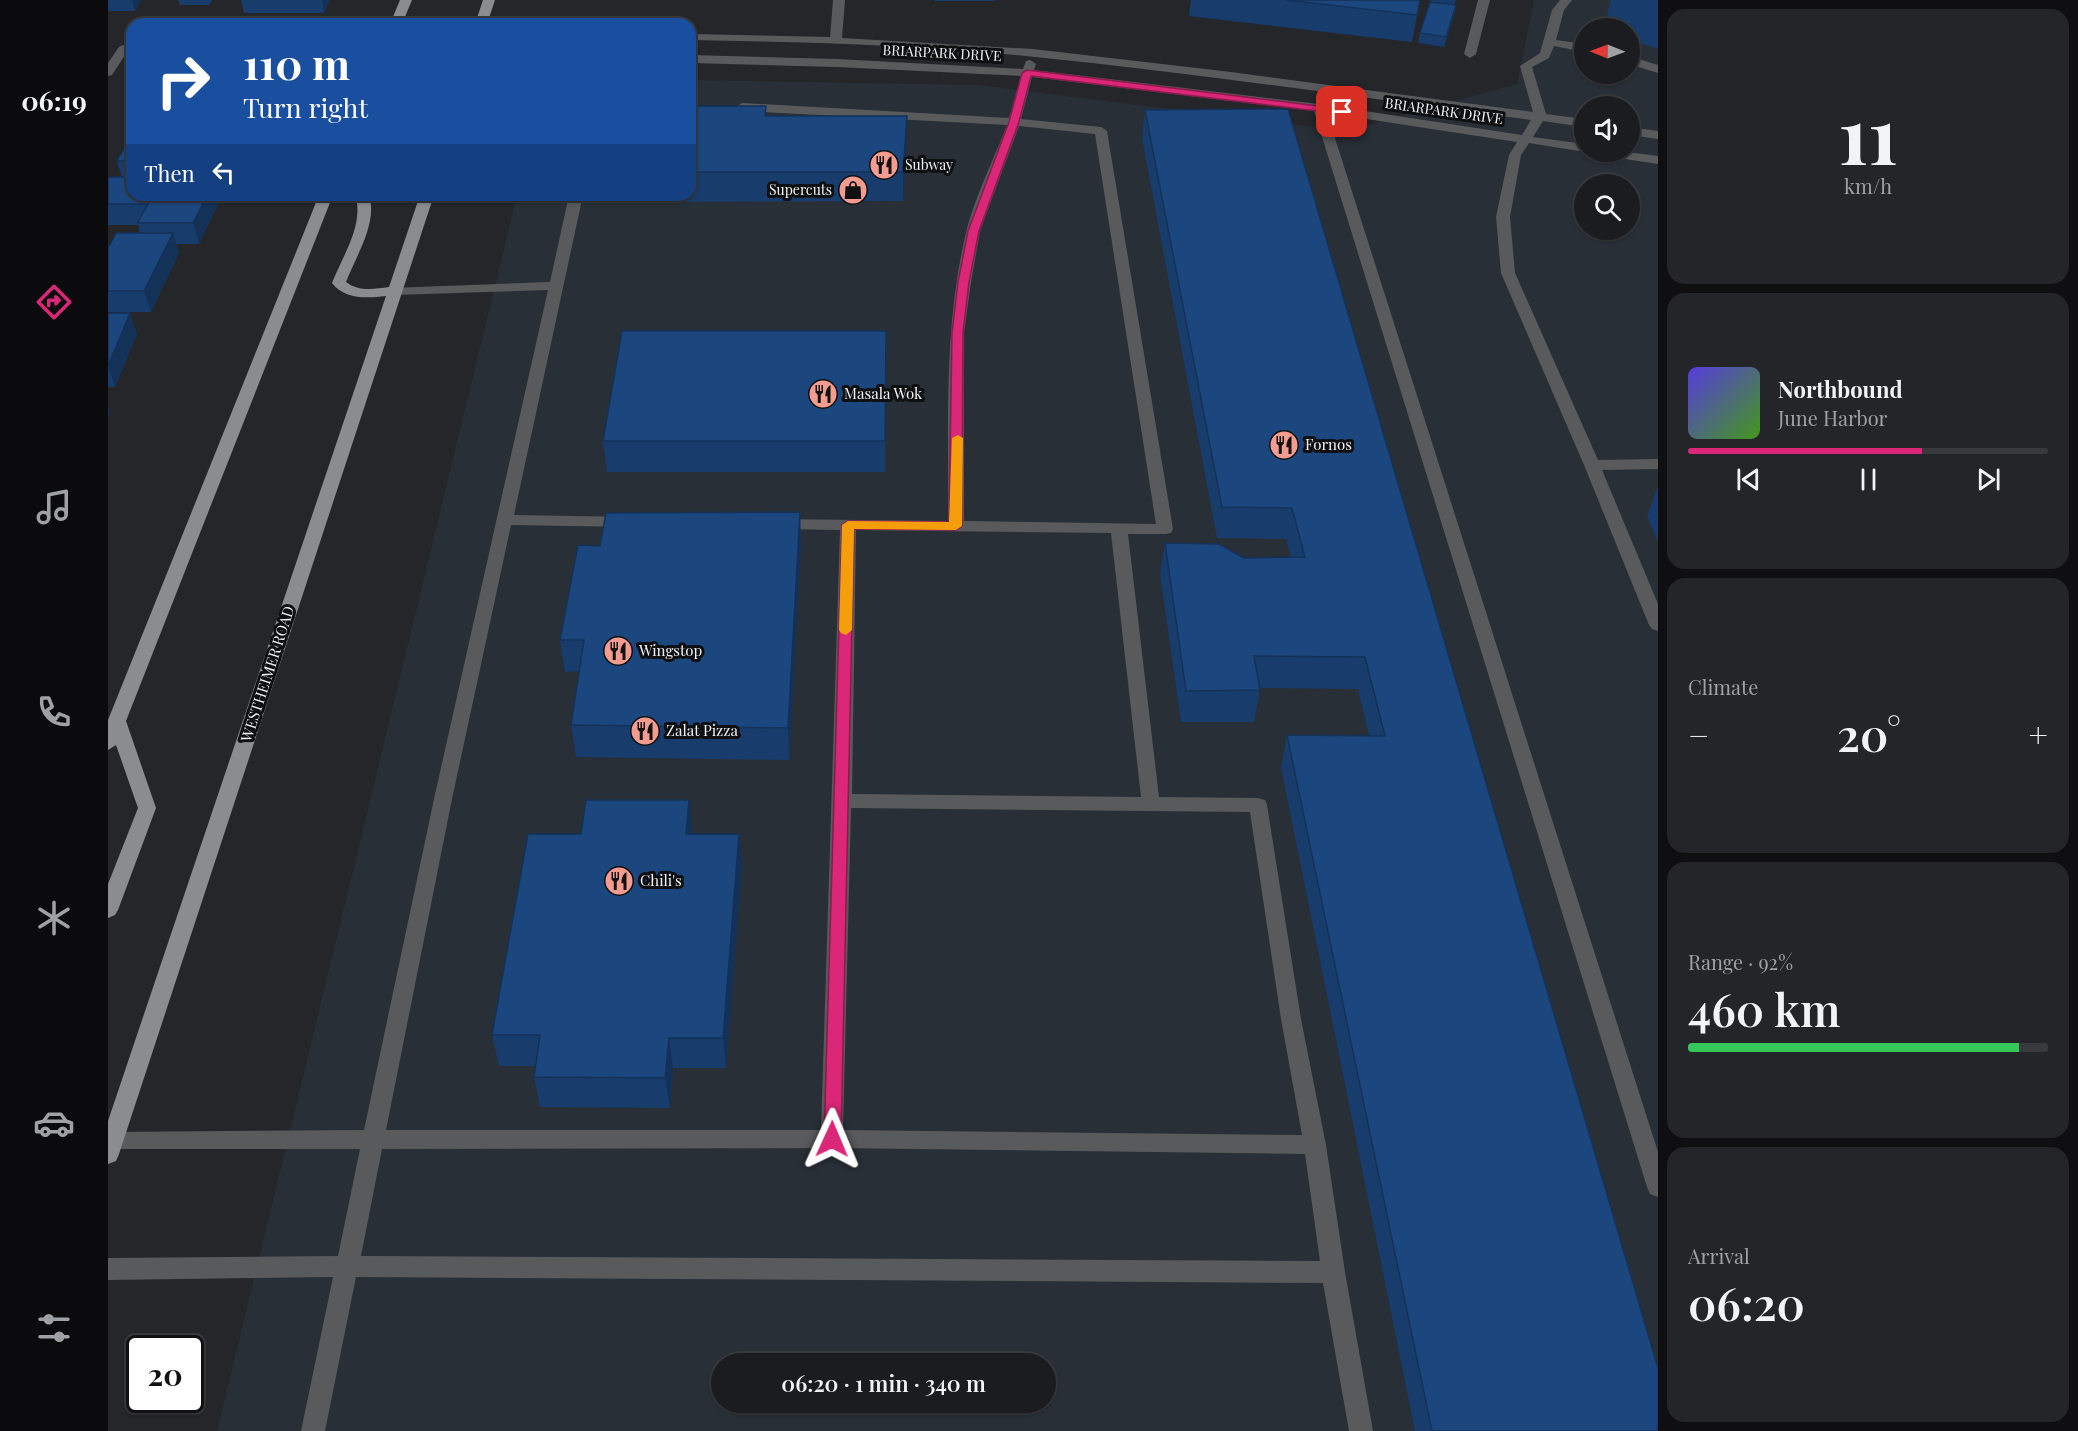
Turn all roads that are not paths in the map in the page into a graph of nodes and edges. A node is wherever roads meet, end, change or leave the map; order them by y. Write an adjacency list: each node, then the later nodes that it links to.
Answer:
1 (406, 0): 6 (main road)
2 (489, 0): 7 (main road)
3 (839, 0): 9 (street)
4 (1484, 0): 16 (street)
5 (1566, 0): 10 (street)
6 (398, 18)
7 (484, 18)
8 (696, 37): 9 (street, BRIARPARK DRIVE)
9 (836, 40): 15 (street, BRIARPARK DRIVE)
10 (1550, 42): 11 (street); 24 (street)
11 (1574, 46)
12 (108, 49): 13 (street)
13 (126, 49)
14 (126, 50): 20 (street)
15 (1033, 53): 21 (street); 24 (street, BRIARPARK DRIVE)
16 (1470, 54)
17 (696, 59): 21 (street, BRIARPARK DRIVE)
18 (1640, 63): 19 (street)
19 (1658, 69)
20 (108, 72)
21 (1027, 73): 23 (street, BRIARPARK DRIVE); 26 (street)
22 (725, 107): 26 (street)
23 (1319, 108): 29 (street, BRIARPARK DRIVE); 57 (street)
24 (1540, 116): 25 (street, BRIARPARK DRIVE); 29 (street)
25 (1574, 121)
26 (1014, 122): 45 (street); 46 (street)
27 (1640, 133): 28 (street)
28 (1658, 135)
29 (1526, 138): 30 (street, BRIARPARK DRIVE); 40 (street)
30 (1574, 146)
31 (1640, 157): 32 (street)
32 (1658, 160)
33 (324, 201): 48 (main road)
34 (365, 201): 38 (main road)
35 (425, 201): 38 (main road, WESTHEIMER ROAD)
36 (575, 201): 37 (street)
37 (556, 286): 38 (street); 41 (street)
38 (396, 291): 56 (main road, WESTHEIMER ROAD)
39 (1658, 464): 40 (street)
40 (1592, 465): 47 (street)
41 (504, 520): 42 (street); 54 (street)
42 (646, 522)
43 (765, 524): 44 (street)
44 (848, 525): 45 (street); 50 (street)
45 (956, 526): 46 (street)
46 (1119, 528): 51 (street)
47 (1658, 625)
48 (117, 721): 49 (main road); 52 (main road)
49 (108, 743)
50 (842, 801): 51 (street); 53 (street)
51 (1151, 806): 55 (street)
52 (108, 910)
53 (832, 1139): 54 (street); 55 (street)
54 (374, 1141): 56 (street); 58 (street)
55 (1315, 1145): 60 (street)
56 (110, 1147)
57 (1658, 1187)
58 (349, 1266): 59 (street); 60 (street); 61 (street)
59 (108, 1269)
60 (1333, 1272): 62 (street)
61 (313, 1431)
62 (1361, 1431)

